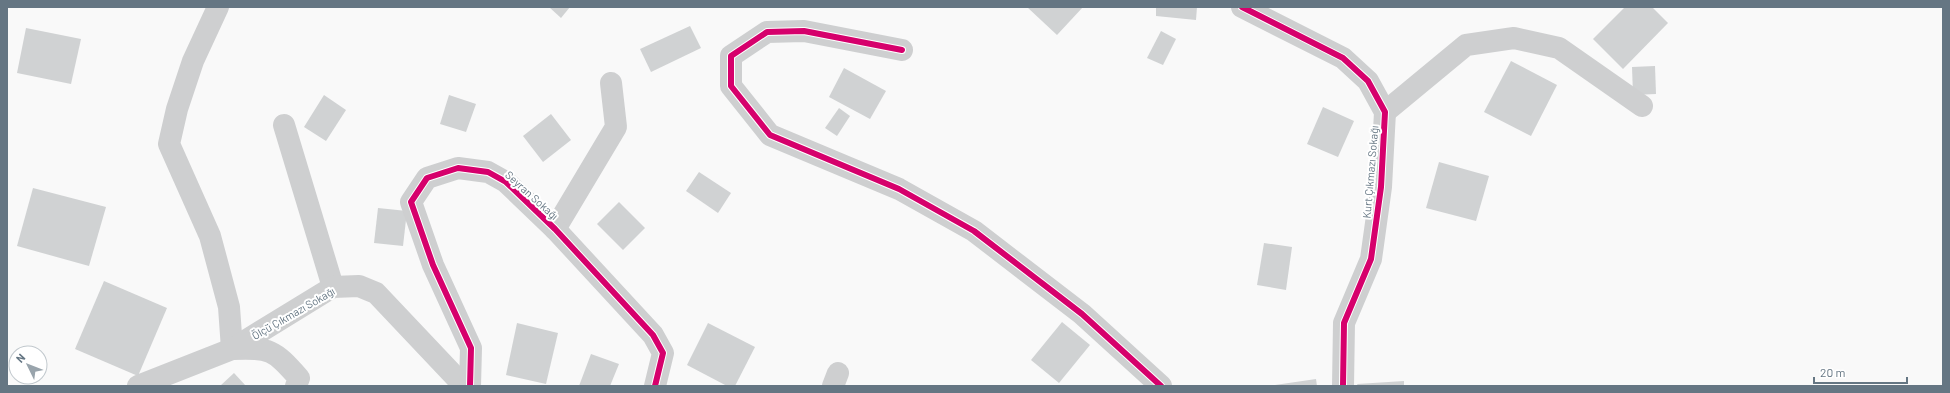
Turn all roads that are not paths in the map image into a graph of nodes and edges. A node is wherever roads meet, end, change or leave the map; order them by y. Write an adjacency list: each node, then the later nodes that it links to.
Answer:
1 (218, 7): 10 (street)
2 (1242, 7): 6 (street, Kurt Çıkmazı Sokağı)
3 (902, 50): 16 (street)
4 (612, 83): 8 (street)
5 (1642, 106): 6 (street)
6 (1385, 112): 17 (street, Kurt Çıkmazı Sokağı)
7 (284, 125): 9 (street)
8 (555, 229): 14 (street, Seyran Sokağı); 15 (street, Seyran Sokağı)
9 (333, 287): 10 (street, Ölçü Çıkmazı Sokağı); 13 (street, Ölçü Çıkmazı Sokağı)
10 (232, 349): 11 (street, Ölçü Çıkmazı Sokağı); 12 (street)
11 (138, 386)
12 (296, 386)
13 (464, 386)
14 (470, 386)
15 (655, 386)
16 (1162, 386)
17 (1342, 386)

